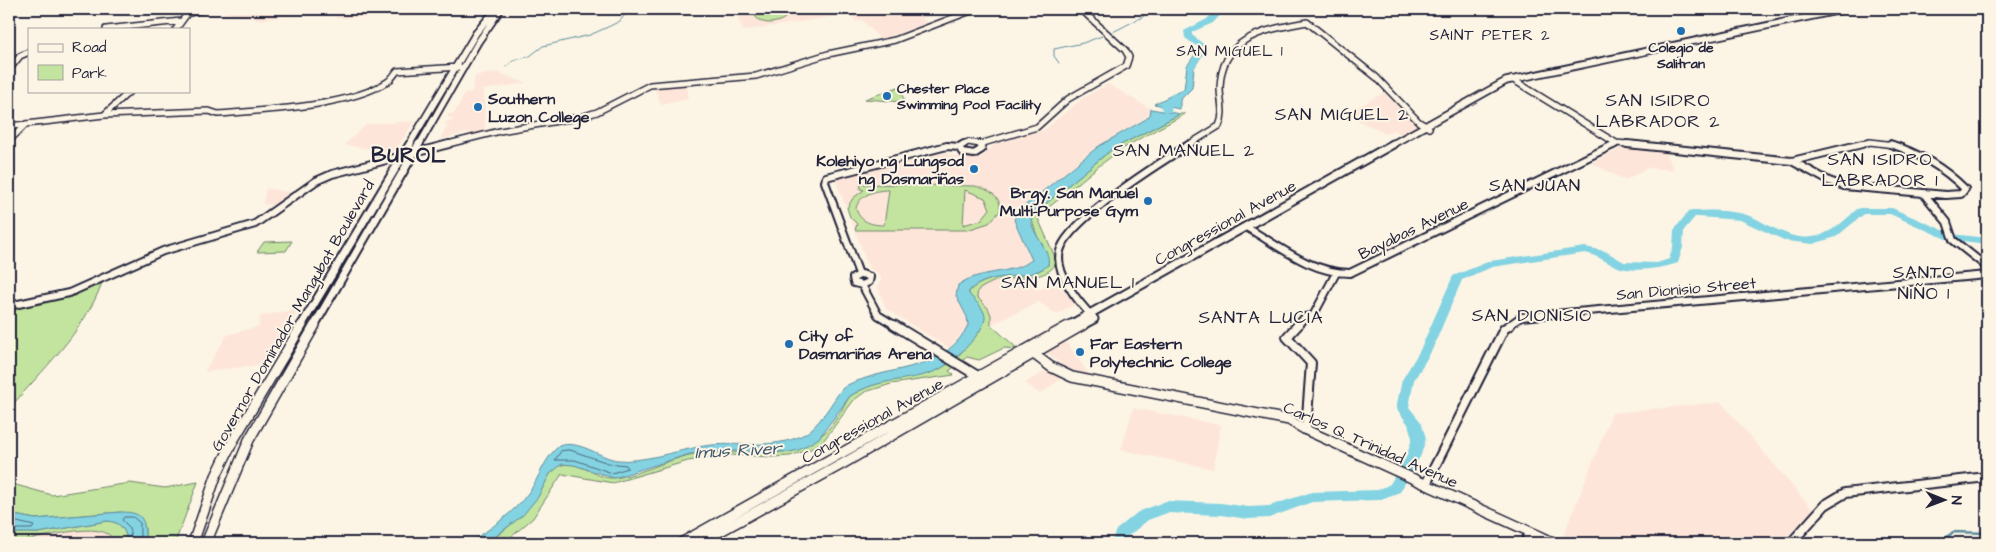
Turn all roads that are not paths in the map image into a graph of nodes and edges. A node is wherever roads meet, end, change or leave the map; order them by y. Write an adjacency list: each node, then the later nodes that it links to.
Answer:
1 (204, 9): 7 (street)
2 (501, 9): 6 (main road, Governor Dominador Mangubat Boulevard)
3 (976, 9): 23 (street)
4 (1077, 9): 21 (street)
5 (1846, 9): 13 (main road, Congressional Avenue)
6 (494, 12): 11 (main road, Governor Dominador Mangubat Boulevard)
7 (181, 21): 8 (street); 9 (street)
8 (115, 28)
9 (177, 28)
10 (28, 52): 12 (street)
11 (458, 68): 15 (street); 23 (main road, Governor Dominador Mangubat Boulevard); 24 (main road, Governor Dominador Mangubat Boulevard)
12 (9, 70)
13 (1514, 80): 18 (main road, Congressional Avenue); 20 (street)
14 (129, 92): 15 (street)
15 (104, 116): 16 (street)
16 (26, 124): 17 (street); 19 (street)
17 (9, 126)
18 (1427, 127): 29 (main road, Congressional Avenue); 36 (street)
19 (9, 140)
20 (1616, 143): 25 (street); 32 (street, Bayabas Avenue)
21 (980, 144): 22 (street); 22 (street)
22 (959, 147): 31 (street)
23 (413, 154): 24 (street); 27 (main road, Governor Dominador Mangubat Boulevard)
24 (403, 157): 28 (main road, Governor Dominador Mangubat Boulevard); 35 (street)
25 (1792, 161): 26 (street); 26 (street)
26 (1924, 194): 30 (street)
27 (375, 220): 28 (main road); 44 (main road, Governor Dominador Mangubat Boulevard)
28 (364, 221): 43 (main road, Governor Dominador Mangubat Boulevard)
29 (1249, 229): 32 (street); 36 (main road, Congressional Avenue)
30 (1987, 267)
31 (859, 274): 34 (street); 34 (street)
32 (1336, 274): 39 (street)
33 (1987, 276): 41 (street, San Dionisio Street)
34 (862, 285): 38 (street)
35 (9, 304)
36 (1093, 317): 37 (main road, Congressional Avenue)
37 (1030, 351): 38 (main road, Congressional Avenue); 39 (main road, Carlos Q. Trinidad Avenue)
38 (983, 378): 45 (main road, Congressional Avenue); 46 (main road, Congressional Avenue)
39 (1306, 430): 41 (main road, Carlos Q. Trinidad Avenue)
40 (1987, 477): 49 (street)
41 (1426, 484): 42 (main road, Carlos Q. Trinidad Avenue)
42 (1530, 533): 47 (street); 48 (main road, Carlos Q. Trinidad Avenue)
43 (194, 543)
44 (206, 543)
45 (681, 543)
46 (699, 543)
47 (1525, 543)
48 (1555, 543)
49 (1791, 543)

